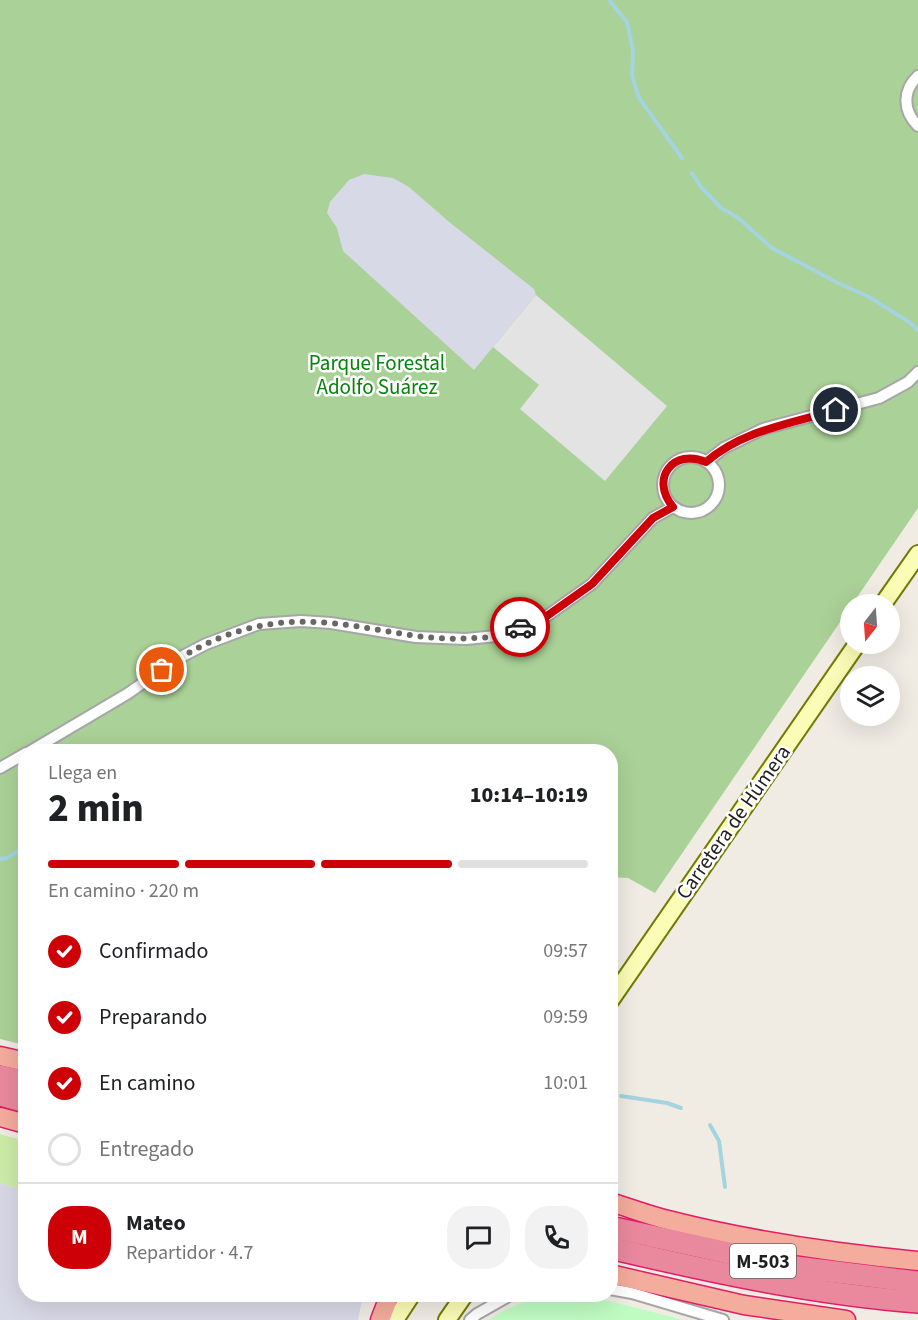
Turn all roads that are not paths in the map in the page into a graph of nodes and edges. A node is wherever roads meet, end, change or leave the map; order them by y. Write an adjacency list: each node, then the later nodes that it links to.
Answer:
1 (918, 76): 2 (street)
2 (918, 126)
3 (918, 372): 4 (street)
4 (706, 462): 5 (street); 5 (street)
5 (673, 507): 9 (street)
6 (918, 554): 7 (main road)
7 (890, 594)
8 (849, 654): 12 (main road, Carretera de Húmera)
9 (41, 744)
10 (18, 757): 11 (street)
11 (0, 768)
12 (618, 989)
13 (0, 1056): 14 (highway)
14 (18, 1060)
15 (0, 1076): 16 (highway)
16 (18, 1080)
17 (0, 1095): 18 (highway)
18 (18, 1100)
19 (0, 1118): 20 (highway)
20 (18, 1122)
21 (618, 1205): 24 (highway, M-503)
22 (618, 1229): 26 (highway, M-503)
23 (618, 1250): 32 (highway, M-503)
24 (918, 1261)
25 (618, 1276): 38 (highway, M-503)
26 (918, 1281)
27 (618, 1290): 37 (street)
28 (387, 1302): 33 (highway)
29 (406, 1302): 34 (main road)
30 (459, 1302): 35 (main road)
31 (498, 1302): 36 (street)
32 (918, 1302)
33 (380, 1320)
34 (394, 1320)
35 (447, 1320)
36 (470, 1320)
37 (723, 1320)
38 (846, 1320)

